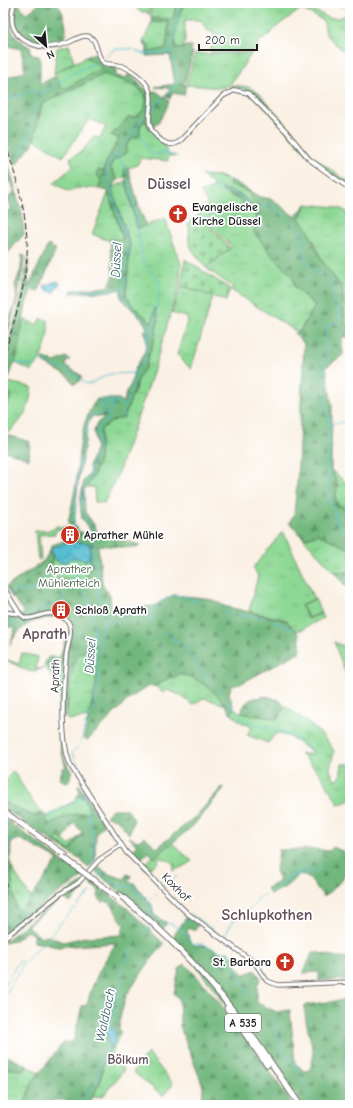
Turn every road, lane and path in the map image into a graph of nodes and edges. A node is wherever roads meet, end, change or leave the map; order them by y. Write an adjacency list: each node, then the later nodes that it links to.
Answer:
1 (14, 3): 2 (main road)
2 (350, 189)
3 (3, 587): 5 (main road)
4 (3, 612): 5 (main road)
5 (20, 614): 6 (main road, Aprath)
6 (86, 790): 9 (main road, Koxhof)
7 (3, 811): 10 (highway, A 535)
8 (3, 815): 10 (highway, A 535)
9 (121, 845): 11 (main road); 13 (main road, Koxhof)
10 (64, 856): 12 (highway, A 535, bridge)
11 (3, 939)
12 (176, 948): 14 (highway, A 535); 15 (highway, A 535)
13 (350, 982)
14 (295, 1105)
15 (300, 1105)

